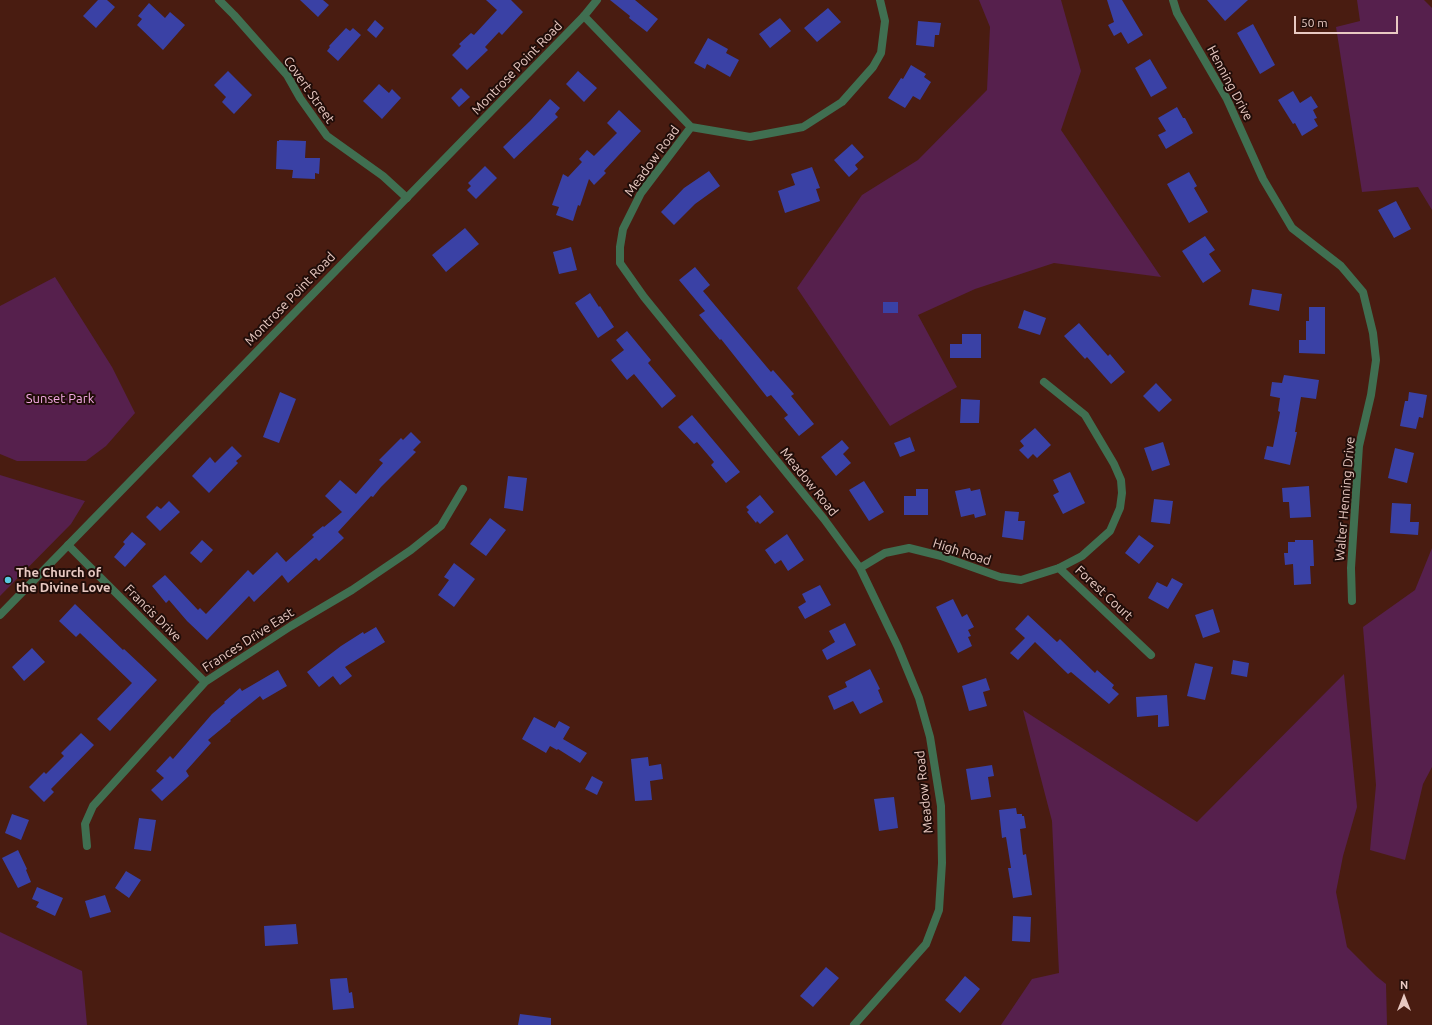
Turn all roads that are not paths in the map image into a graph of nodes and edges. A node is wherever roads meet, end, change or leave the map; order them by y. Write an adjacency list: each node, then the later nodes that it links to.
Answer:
1 (219, 0): 8 (street, Covert Street)
2 (597, 0): 5 (street, Montrose Point Road)
3 (880, 0): 6 (street)
4 (1173, 0): 7 (street, Henning Drive)
5 (584, 16): 6 (street, Meadow Road); 8 (street, Montrose Point Road)
6 (691, 127): 12 (street, Meadow Road)
7 (1263, 179): 14 (street, Walter Henning Drive)
8 (407, 198): 11 (street, Montrose Point Road)
9 (1044, 382): 13 (street, Forest Court)
10 (463, 489): 17 (street, Frances Drive East)
11 (68, 545): 15 (street, Montrose Point Road); 17 (street, Francis Drive)
12 (860, 568): 13 (street, High Road); 19 (street, Meadow Road)
13 (1059, 568): 16 (street, Forest Court)
14 (1352, 601)
15 (0, 615)
16 (1151, 655)
17 (205, 682): 18 (street, Frances Drive East)
18 (87, 846)
19 (854, 1025)

